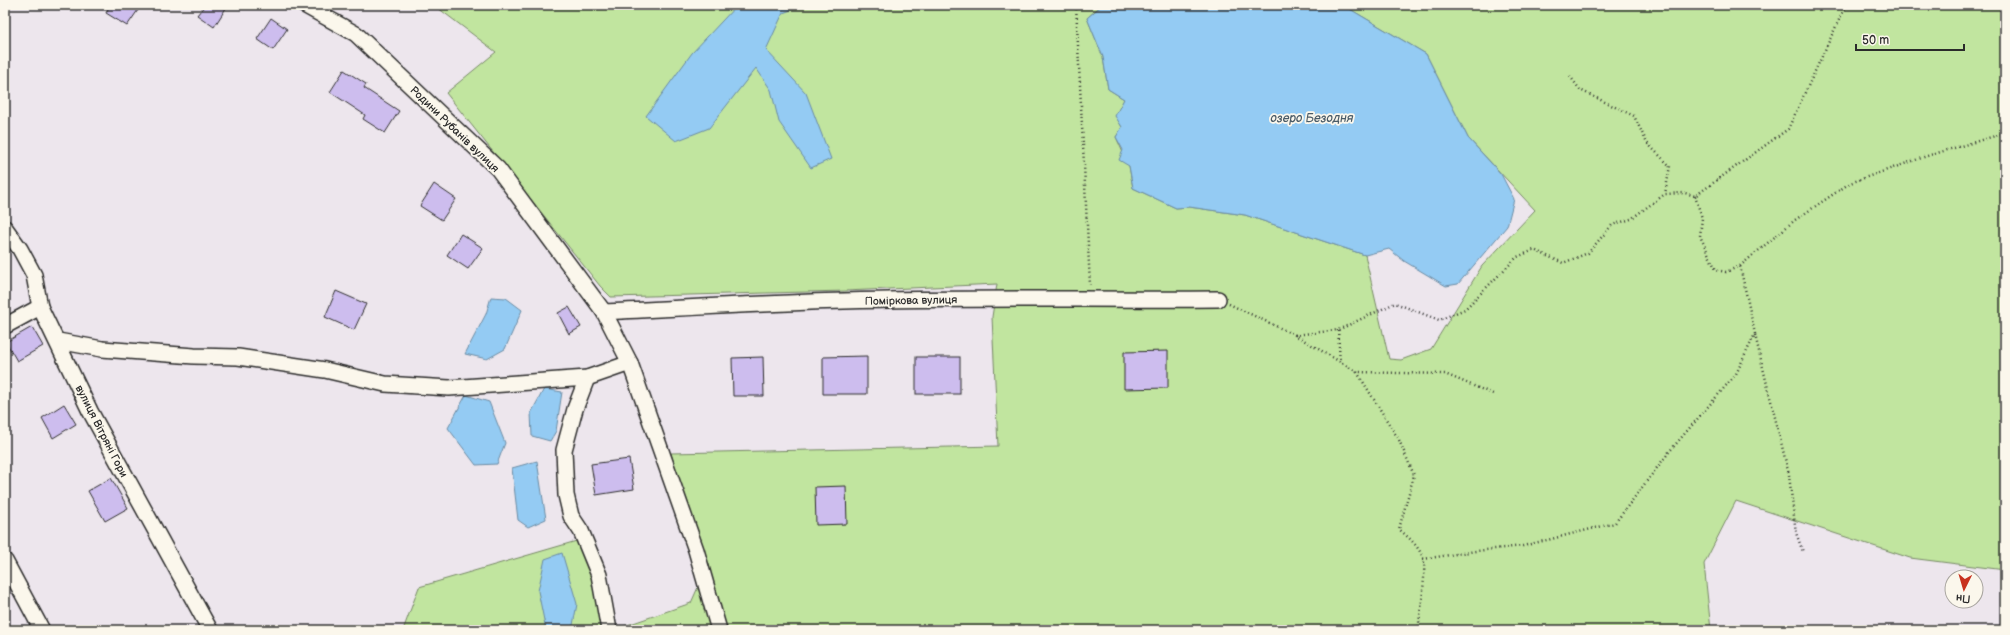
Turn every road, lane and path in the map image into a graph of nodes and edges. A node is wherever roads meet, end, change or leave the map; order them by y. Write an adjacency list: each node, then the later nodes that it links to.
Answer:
1 (304, 5): 13 (street, Родини Рубанів вулиця)
2 (1076, 5): 11 (path)
3 (1846, 5): 7 (path)
4 (1570, 76): 6 (path)
5 (2005, 132): 9 (path)
6 (1665, 194): 7 (path); 15 (path)
7 (1696, 196): 9 (path)
8 (5, 228): 12 (street, вулиця Вітряні Гори)
9 (1740, 266): 16 (path)
10 (1218, 299): 11 (street, Поміркова вулиця); 17 (path)
11 (1090, 300): 13 (street, Поміркова вулиця)
12 (40, 307): 14 (street); 18 (street, вулиця Вітряні Гори)
13 (604, 312): 20 (street, Родини Рубанів вулиця)
14 (5, 326)
15 (1338, 330): 17 (path); 19 (path)
16 (1755, 334): 24 (path); 25 (path)
17 (1295, 335): 19 (path)
18 (58, 341): 22 (street); 28 (street, вулиця Вітряні Гори)
19 (1340, 362): 21 (path)
20 (630, 363): 22 (street); 30 (street, Родини Рубанів вулиця)
21 (1357, 372): 23 (path); 25 (path)
22 (587, 378): 29 (street)
23 (1493, 394)
24 (1803, 552)
25 (1423, 559): 31 (path)
26 (5, 560): 27 (street)
27 (42, 630)
28 (210, 630)
29 (609, 630)
30 (719, 630)
31 (1418, 630)

